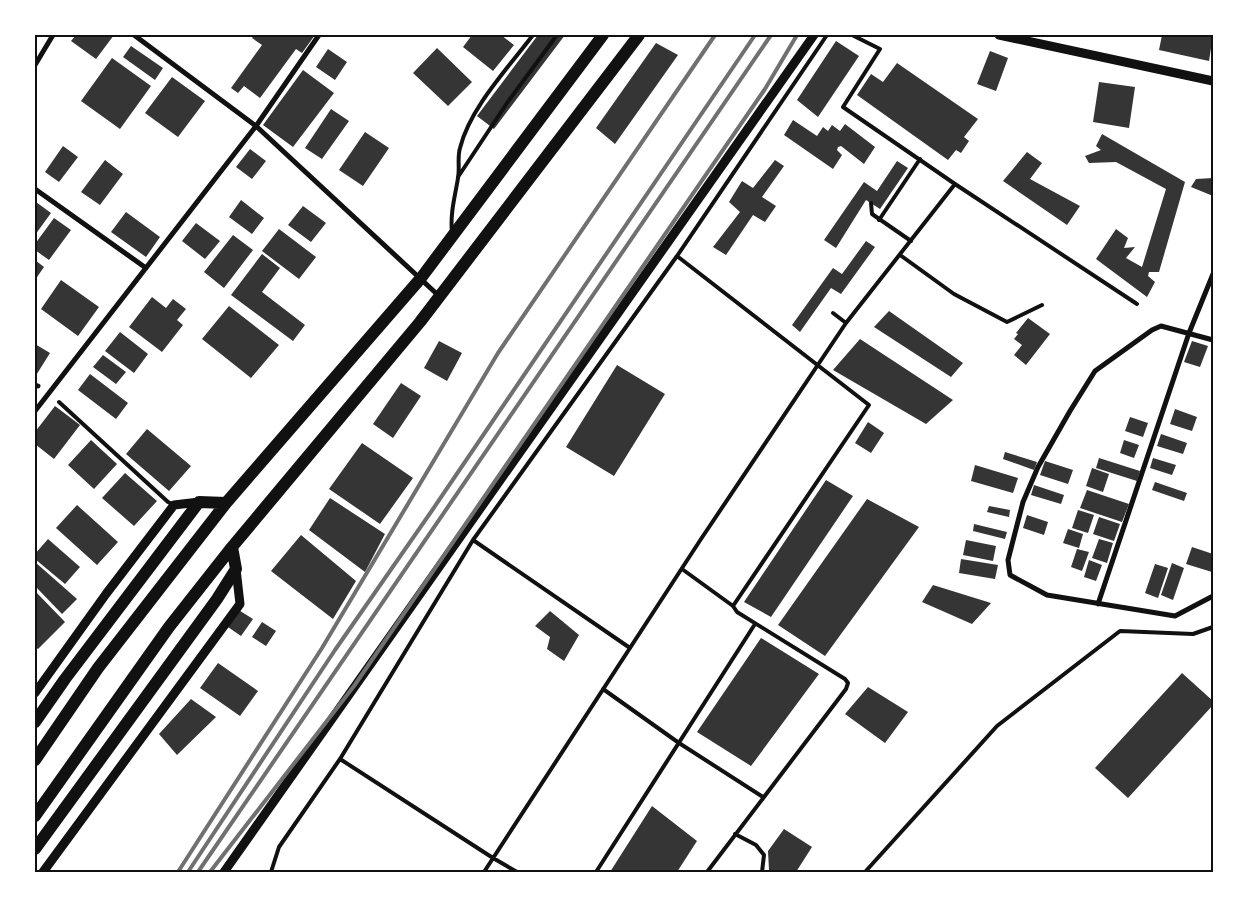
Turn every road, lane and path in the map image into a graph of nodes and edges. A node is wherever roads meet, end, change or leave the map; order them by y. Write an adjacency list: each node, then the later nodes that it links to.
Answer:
1 (134, 35): 14 (street)
2 (319, 35): 14 (street)
3 (533, 35): 16 (lane)
4 (557, 35): 16 (lane)
5 (603, 35): 21 (main road)
6 (639, 35): 28 (main road)
7 (814, 35): 63 (street)
8 (827, 35): 24 (lane)
9 (852, 35): 15 (lane)
10 (999, 35): 13 (street)
11 (51, 36): 12 (street)
12 (35, 65)
13 (1213, 81)
14 (256, 126): 25 (street); 27 (street)
15 (920, 159): 17 (lane); 20 (lane)
16 (458, 177): 21 (lane)
17 (955, 184): 22 (lane); 29 (lane)
18 (35, 189): 25 (street)
19 (871, 203): 20 (lane)
20 (879, 220): 22 (lane)
21 (452, 236): 27 (main road)
22 (911, 242): 23 (lane)
23 (900, 255): 30 (lane); 32 (lane)
24 (677, 256): 35 (lane); 41 (lane)
25 (146, 268): 37 (street)
26 (1213, 274): 33 (street)
27 (421, 278): 28 (street); 39 (main road)
28 (439, 297): 42 (main road)
29 (1137, 304)
30 (1042, 305)
31 (833, 313): 32 (lane)
32 (846, 323): 35 (lane)
33 (1189, 333): 34 (street); 46 (street); 46 (street)
34 (1213, 340)
35 (817, 366): 44 (lane); 47 (lane)
36 (59, 402): 40 (lane)
37 (35, 411)
38 (199, 502): 39 (main road); 40 (street); 53 (main road)
39 (226, 503): 56 (main road)
40 (174, 505): 52 (street)
41 (473, 540): 50 (lane); 55 (lane)
42 (232, 547): 43 (main road); 58 (main road)
43 (236, 569): 60 (main road); 62 (street)
44 (682, 569): 47 (lane); 50 (lane)
45 (1213, 596): 46 (street)
46 (1098, 604)
47 (733, 606): 48 (lane)
48 (755, 624): 54 (lane); 57 (lane)
49 (1213, 627): 70 (lane)
50 (630, 648): 51 (lane)
51 (603, 689): 54 (lane); 61 (lane)
52 (35, 693)
53 (35, 722)
54 (679, 743): 57 (lane); 67 (lane)
55 (340, 759): 61 (lane); 64 (lane)
56 (35, 760)
57 (763, 797): 59 (lane)
58 (35, 816)
59 (735, 834): 68 (lane); 69 (lane)
60 (35, 849)
61 (494, 858): 65 (lane); 66 (lane)
62 (42, 872)
63 (224, 872)
64 (271, 872)
65 (484, 872)
66 (517, 872)
67 (596, 872)
68 (707, 872)
69 (762, 872)
70 (865, 872)

